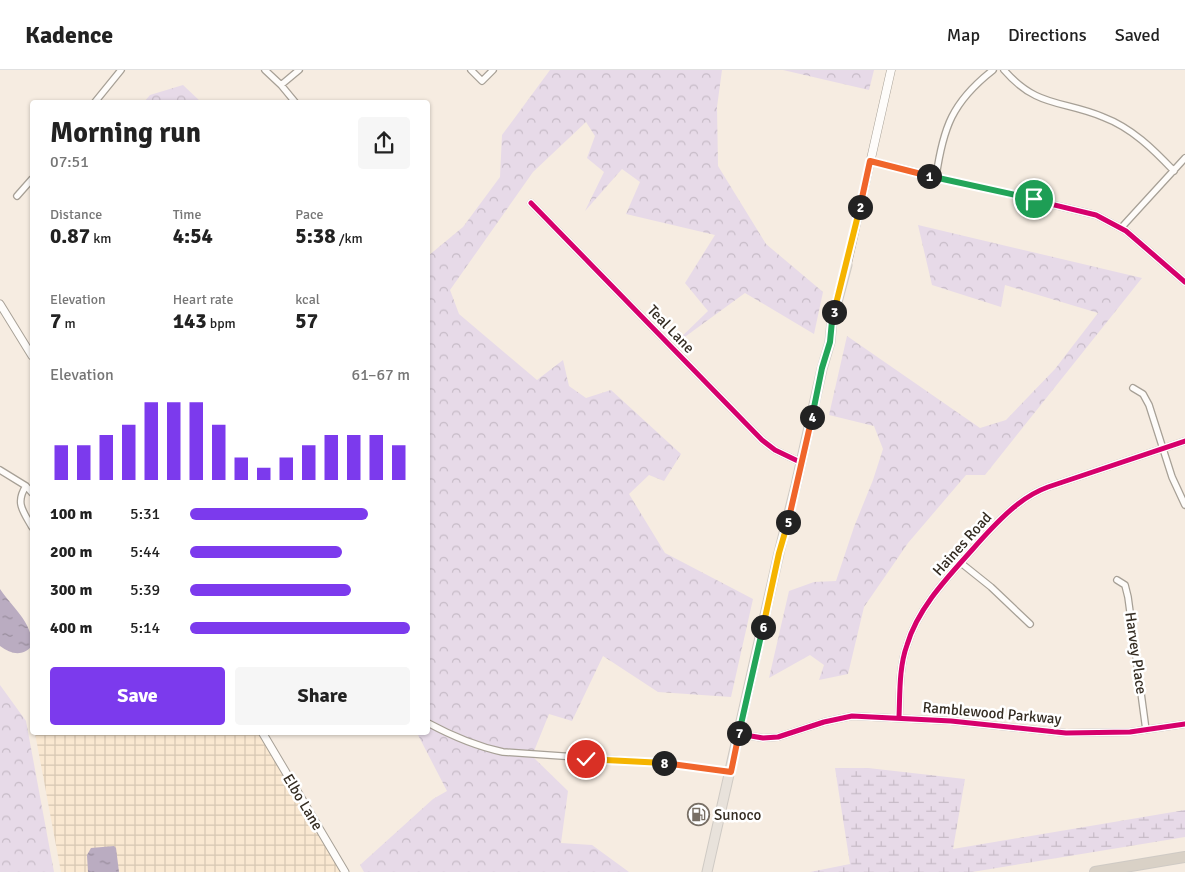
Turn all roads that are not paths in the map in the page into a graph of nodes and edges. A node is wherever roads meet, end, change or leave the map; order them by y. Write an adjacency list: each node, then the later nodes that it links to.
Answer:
1 (121, 70): 10 (street)
2 (264, 70): 9 (street)
3 (299, 70): 9 (street)
4 (472, 70): 5 (street)
5 (493, 70)
6 (891, 70): 13 (main road)
7 (993, 70): 15 (street)
8 (1004, 70): 14 (street)
9 (281, 85): 11 (street)
10 (97, 100)
11 (293, 100)
12 (1185, 158): 14 (street)
13 (870, 161): 15 (street); 20 (main road)
14 (1174, 171): 19 (street)
15 (936, 177): 19 (street)
16 (30, 181): 17 (street)
17 (17, 196)
18 (530, 203): 27 (street, Teal Lane)
19 (1121, 228): 21 (street)
20 (847, 265): 27 (main road)
21 (1185, 282)
22 (0, 304): 23 (street)
23 (30, 353)
24 (1133, 388): 26 (street)
25 (1185, 441): 26 (street, Haines Road)
26 (1163, 448): 31 (street); 33 (street, Haines Road)
27 (802, 463): 40 (main road)
28 (0, 470): 29 (street)
29 (26, 486): 30 (street); 32 (street)
30 (30, 491)
31 (1185, 505)
32 (30, 524)
33 (961, 562): 35 (street); 36 (street, Haines Road)
34 (1117, 580): 39 (street, Harvey Place)
35 (1030, 624)
36 (899, 717): 39 (street, Ramblewood Parkway); 40 (street, Ramblewood Parkway)
37 (430, 724): 42 (street)
38 (1185, 724): 39 (street, Ramblewood Parkway)
39 (1146, 730)
40 (739, 734): 42 (main road)
41 (264, 735): 44 (street, Elbo Lane)
42 (731, 772): 45 (main road)
43 (1185, 857): 46 (highway)
44 (345, 872)
45 (708, 872)
46 (1095, 872)

